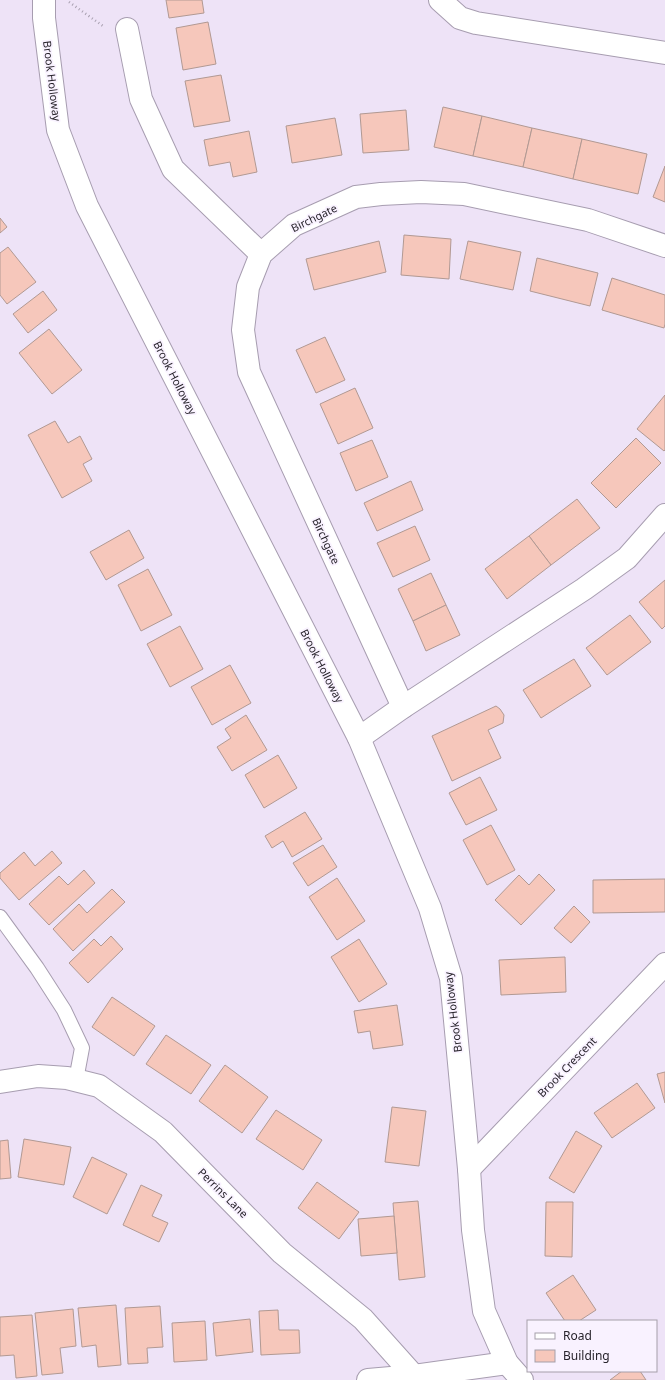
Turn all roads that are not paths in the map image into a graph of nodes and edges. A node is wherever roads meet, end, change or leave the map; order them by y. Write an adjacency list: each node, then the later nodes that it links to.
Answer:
1 (44, 0): 9 (street, Brook Holloway)
2 (440, 0): 4 (street)
3 (128, 37): 6 (street)
4 (665, 53)
5 (665, 246): 6 (street, Birchgate)
6 (260, 254): 8 (street, Birchgate)
7 (665, 515): 8 (street)
8 (403, 707): 9 (street)
9 (359, 738): 14 (street, Brook Holloway)
10 (0, 917): 12 (lane)
11 (665, 965): 14 (street, Brook Crescent)
12 (76, 1080): 13 (street, Perrins Lane); 16 (street, Perrins Lane)
13 (0, 1082)
14 (469, 1169): 15 (street, Brook Holloway)
15 (507, 1363): 16 (street); 18 (street, Brook Holloway)
16 (414, 1376): 17 (street)
17 (368, 1380)
18 (522, 1380)

